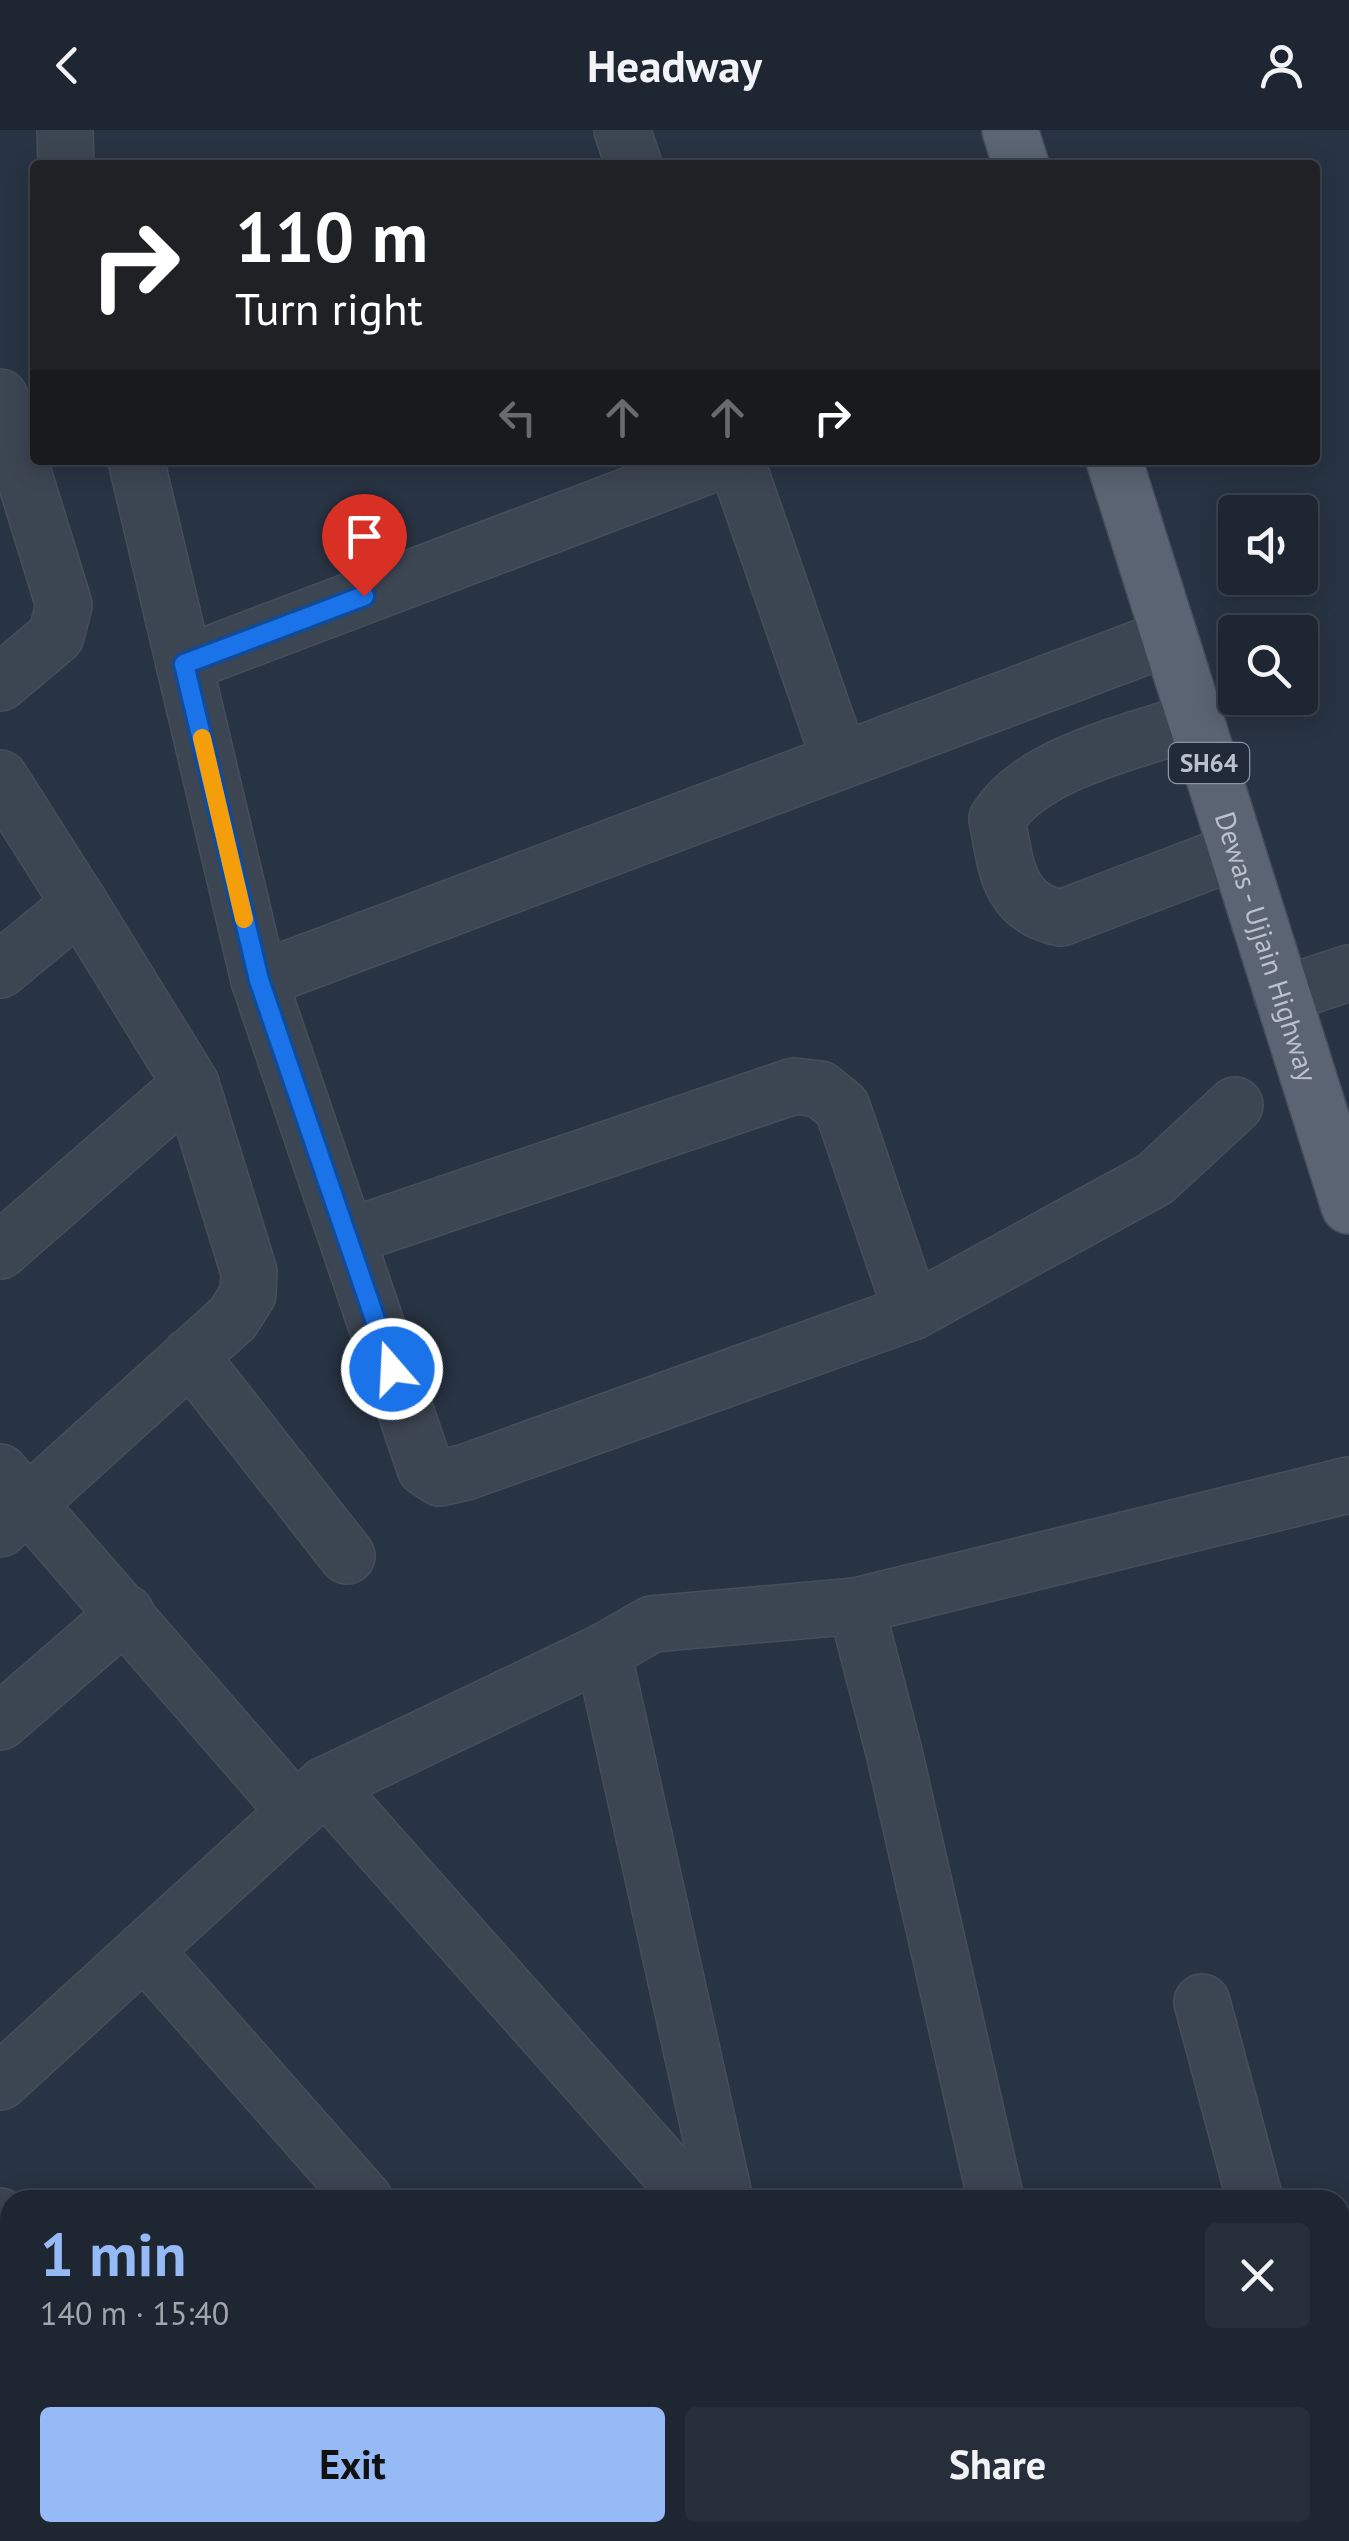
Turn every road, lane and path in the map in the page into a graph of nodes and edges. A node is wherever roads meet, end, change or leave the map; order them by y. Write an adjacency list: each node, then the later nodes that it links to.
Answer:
1 (65, 130): 4 (street)
2 (622, 130): 5 (street)
3 (1010, 130): 6 (main road)
4 (66, 160)
5 (632, 160)
6 (1019, 160)
7 (0, 397): 14 (street)
8 (137, 465): 13 (street)
9 (711, 465): 13 (street)
10 (738, 465): 16 (street)
11 (1116, 465): 12 (main road, Dewas - Ujjain Highway / SH64)
12 (1170, 638): 15 (main road, Dewas - Ujjain Highway / SH64); 16 (street)
13 (184, 664): 22 (street)
14 (0, 683)
15 (1196, 720): 18 (main road, Dewas - Ujjain Highway / SH64); 18 (street)
16 (840, 760): 22 (street)
17 (0, 778): 19 (street)
18 (1237, 851): 23 (main road, Dewas - Ujjain Highway / SH64)
19 (80, 904): 20 (street); 24 (street)
20 (0, 970)
21 (1349, 973): 23 (street)
22 (259, 980): 27 (street)
23 (1282, 995): 26 (main road, Dewas - Ujjain Highway / SH64)
24 (191, 1084): 28 (street); 30 (street)
25 (1234, 1105): 29 (street)
26 (1346, 1194)
27 (348, 1237): 29 (street); 29 (street)
28 (2, 1247)
29 (912, 1312)
30 (190, 1356): 32 (street); 33 (street)
31 (1349, 1485): 34 (street)
32 (10, 1501): 35 (street)
33 (346, 1556)
34 (856, 1606): 36 (street); 45 (street)
35 (126, 1613): 37 (street); 38 (street)
36 (602, 1652): 38 (street); 44 (street)
37 (0, 1722)
38 (310, 1799): 39 (street); 43 (street)
39 (144, 1950): 41 (street); 42 (street)
40 (1202, 2002): 46 (street)
41 (0, 2082)
42 (356, 2190)
43 (684, 2190)
44 (723, 2190)
45 (994, 2190)
46 (1252, 2190)

